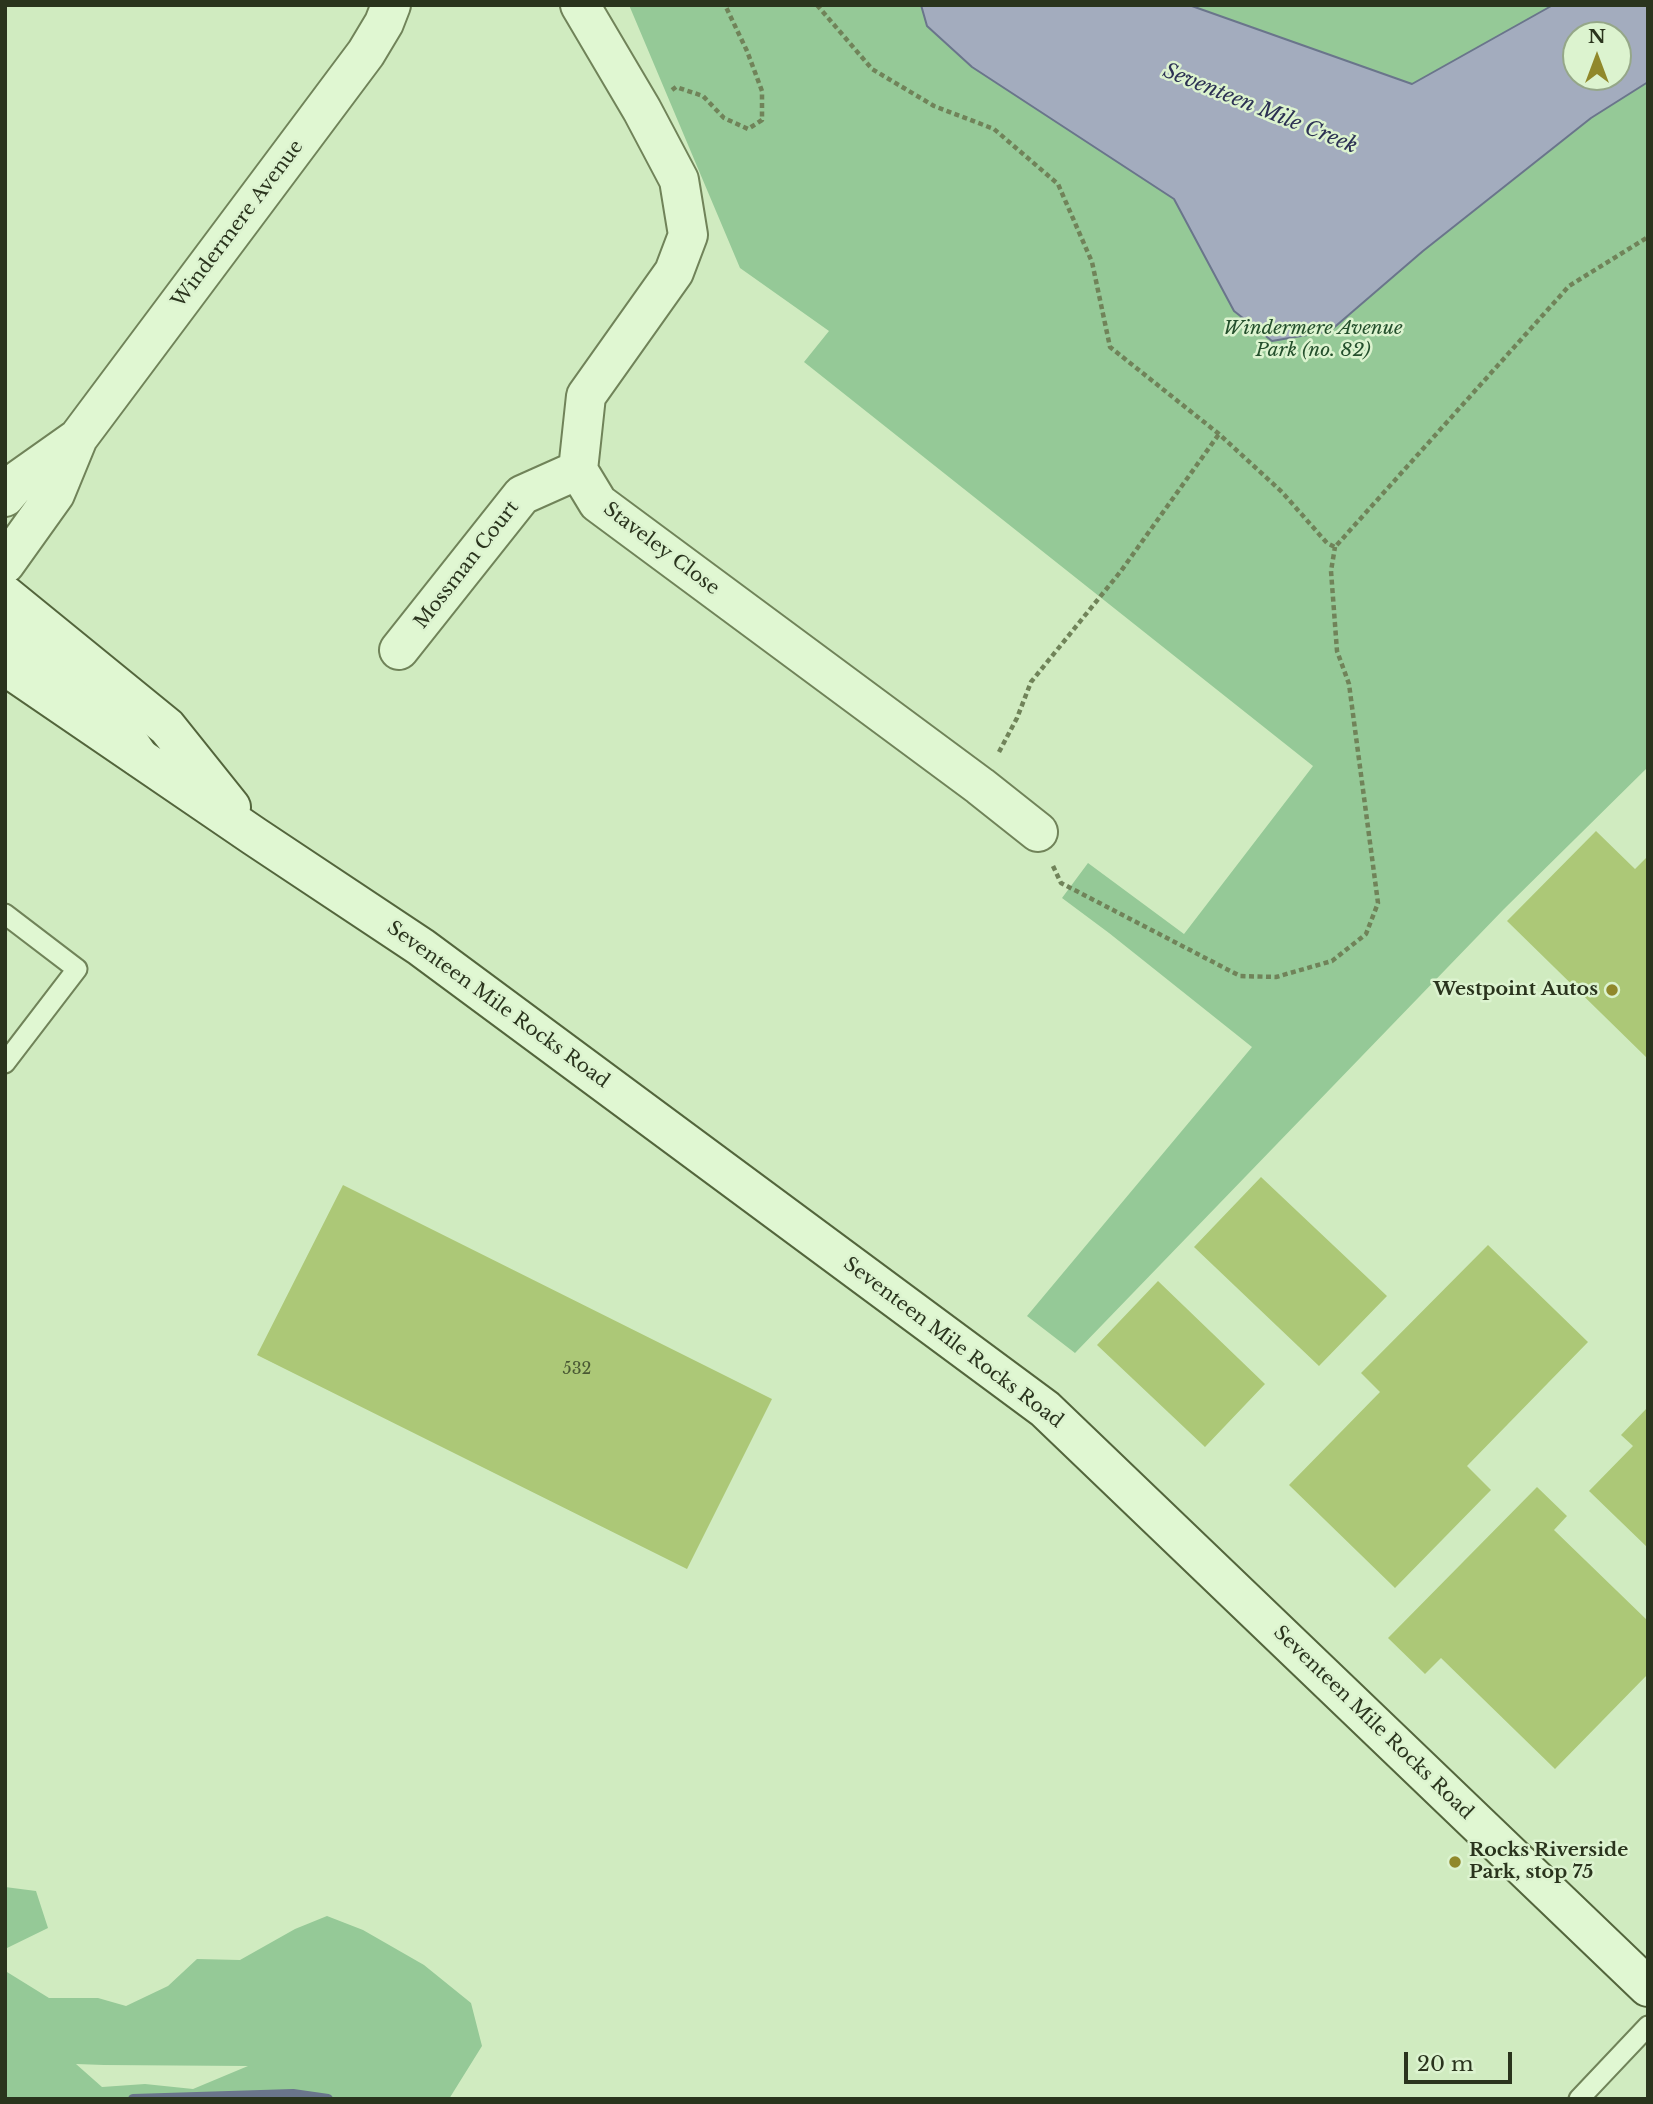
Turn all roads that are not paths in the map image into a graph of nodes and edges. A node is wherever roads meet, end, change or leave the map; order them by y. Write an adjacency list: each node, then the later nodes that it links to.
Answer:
1 (391, 5): 3 (main road, Windermere Avenue)
2 (580, 5): 4 (main road)
3 (78, 438): 5 (main road); 6 (main road)
4 (578, 470): 9 (main road, Mossman Court); 12 (main road, Staveley Close)
5 (5, 496)
6 (5, 564)
7 (5, 595): 13 (main road, Seventeen Mile Rocks Road)
8 (5, 635): 11 (main road)
9 (399, 650)
10 (5, 666): 11 (main road, Seventeen Mile Rocks Road)
11 (140, 759): 13 (main road, Seventeen Mile Rocks Road)
12 (1038, 832)
13 (254, 836): 16 (main road, Seventeen Mile Rocks Road)
14 (5, 914): 15 (lane)
15 (5, 1063)
16 (1648, 1987)
17 (1648, 2026): 18 (lane)
18 (1579, 2099)

